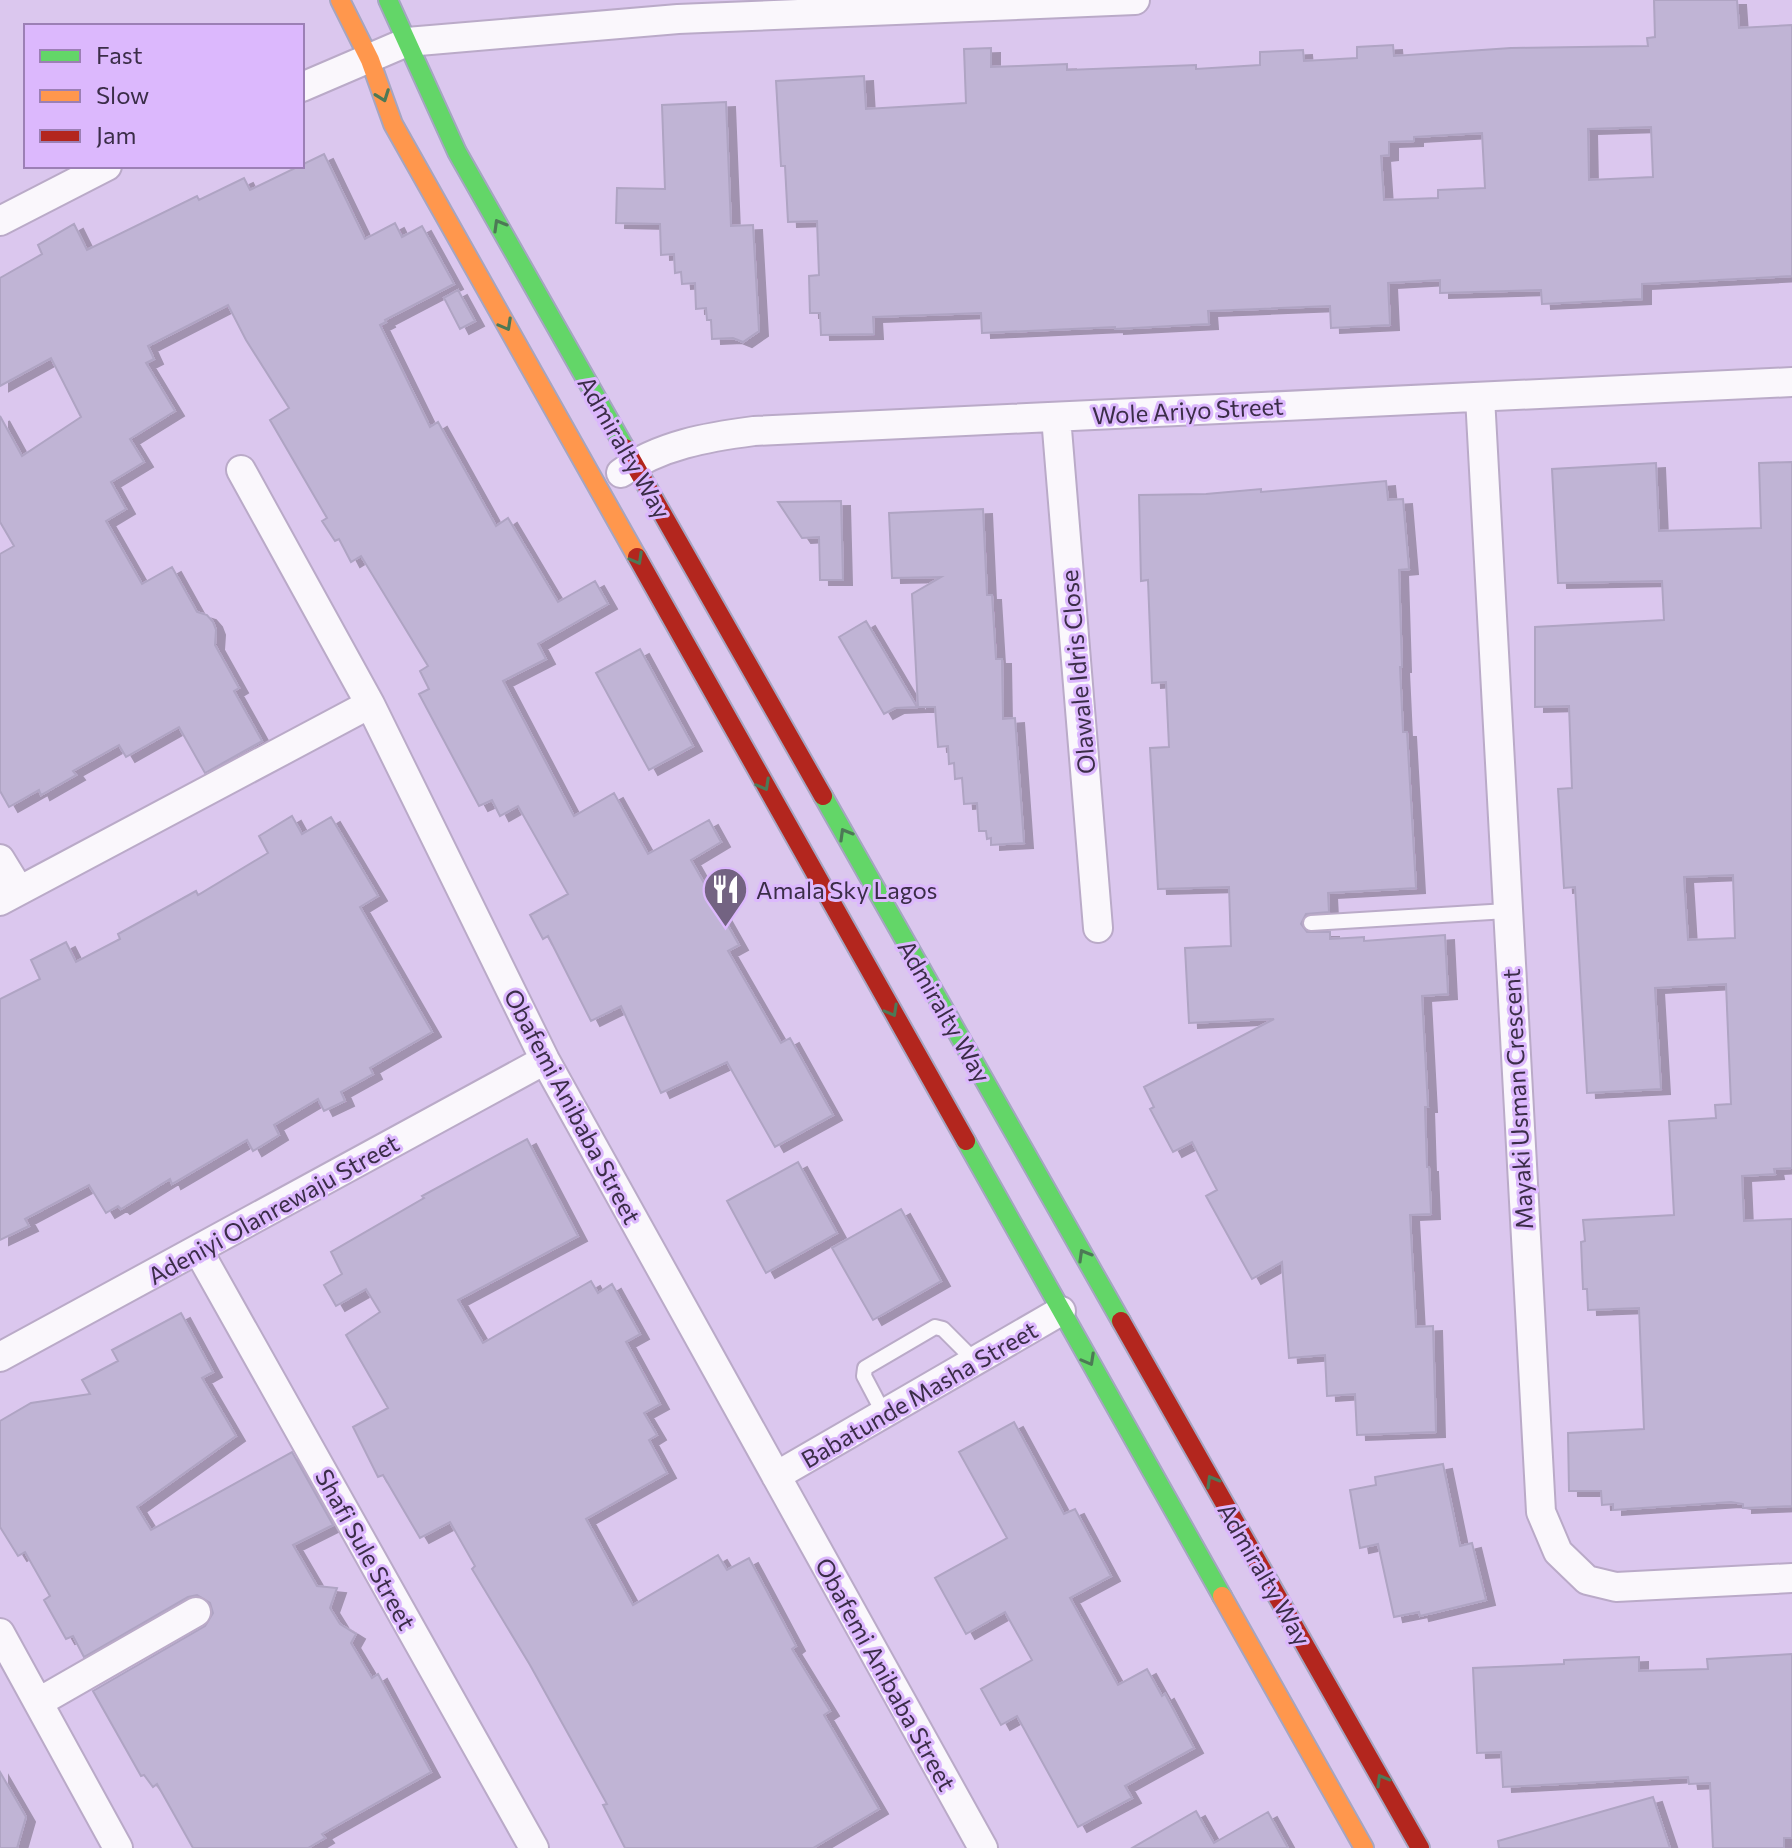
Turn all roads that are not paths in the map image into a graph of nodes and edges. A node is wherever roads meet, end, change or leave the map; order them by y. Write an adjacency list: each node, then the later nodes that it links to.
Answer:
1 (340, 0): 6 (main road, Admiralty Way)
2 (388, 0): 5 (main road, Admiralty Way)
3 (1135, 0): 4 (street)
4 (675, 10): 5 (street)
5 (407, 42): 6 (street); 13 (main road, Admiralty Way, one-way to 5)
6 (370, 60): 7 (street); 15 (main road, Admiralty Way, one-way to 15)
7 (304, 86)
8 (103, 168): 9 (street)
9 (0, 221)
10 (1792, 382): 11 (street, Wole Ariyo Street)
11 (1480, 397): 12 (street, Wole Ariyo Street); 19 (street, Mayaki Usman Crescent)
12 (1056, 417): 13 (street, Wole Ariyo Street); 21 (street, Olawale Idris Close)
13 (635, 463): 15 (street, Wole Ariyo Street); 37 (main road, Admiralty Way, one-way to 13)
14 (241, 470): 16 (street, Obafemi Anibaba Street)
15 (598, 491): 24 (main road, Admiralty Way, one-way to 24)
16 (370, 704): 18 (street); 22 (street, Obafemi Anibaba Street)
17 (0, 859): 18 (street)
18 (10, 896)
19 (1507, 911): 20 (lane); 29 (street, Mayaki Usman Crescent)
20 (1311, 923)
21 (1098, 928)
22 (545, 1060): 23 (street, Adeniyi Olanrewaju Street); 28 (street, Obafemi Anibaba Street)
23 (198, 1250): 25 (street, Adeniyi Olanrewaju Street); 34 (street, Shafi Sule Street)
24 (1061, 1311): 26 (street, Babatunde Masha Street); 36 (main road, Admiralty Way, one-way to 36)
25 (0, 1357)
26 (975, 1361): 27 (street, Babatunde Masha Street); 27 (lane)
27 (884, 1414): 28 (street, Babatunde Masha Street)
28 (776, 1476): 35 (street, Obafemi Anibaba Street)
29 (1792, 1578)
30 (196, 1612): 32 (street)
31 (0, 1633): 32 (street)
32 (39, 1702): 33 (street)
33 (118, 1848)
34 (534, 1848)
35 (982, 1848)
36 (1364, 1848)
37 (1420, 1848)

